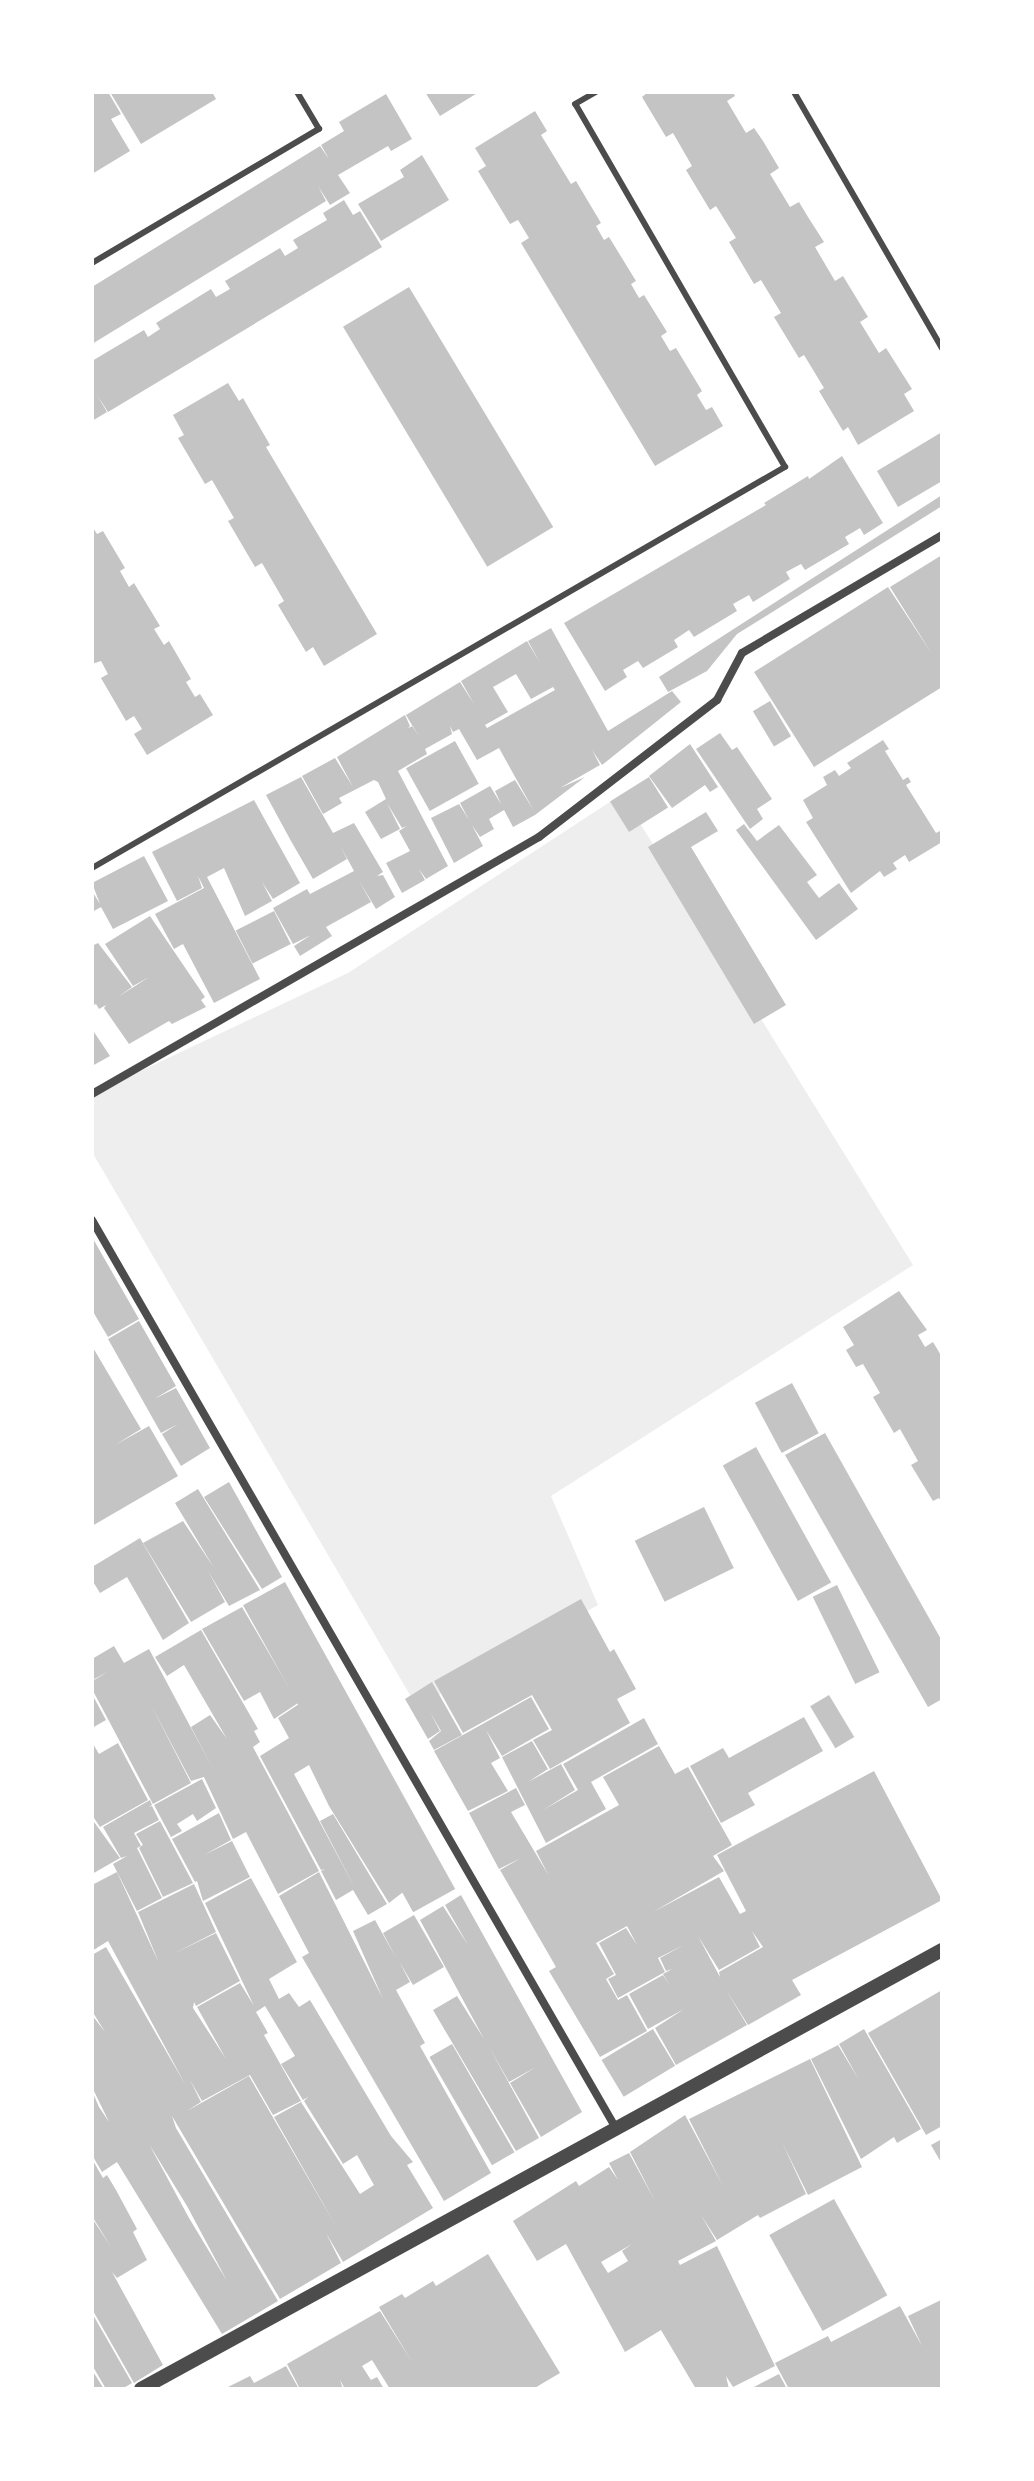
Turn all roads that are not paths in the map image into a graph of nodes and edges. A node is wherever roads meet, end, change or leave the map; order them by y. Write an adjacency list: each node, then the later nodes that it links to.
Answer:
1 (297, 92): 4 (lane)
2 (596, 92): 7 (lane)
3 (794, 92): 5 (lane)
4 (92, 263)
5 (942, 348)
6 (942, 535): 8 (street)
7 (92, 868)
8 (92, 1094)
9 (92, 1220): 11 (street)
10 (942, 1950): 11 (street)
11 (617, 2130): 12 (street)
12 (141, 2389)

